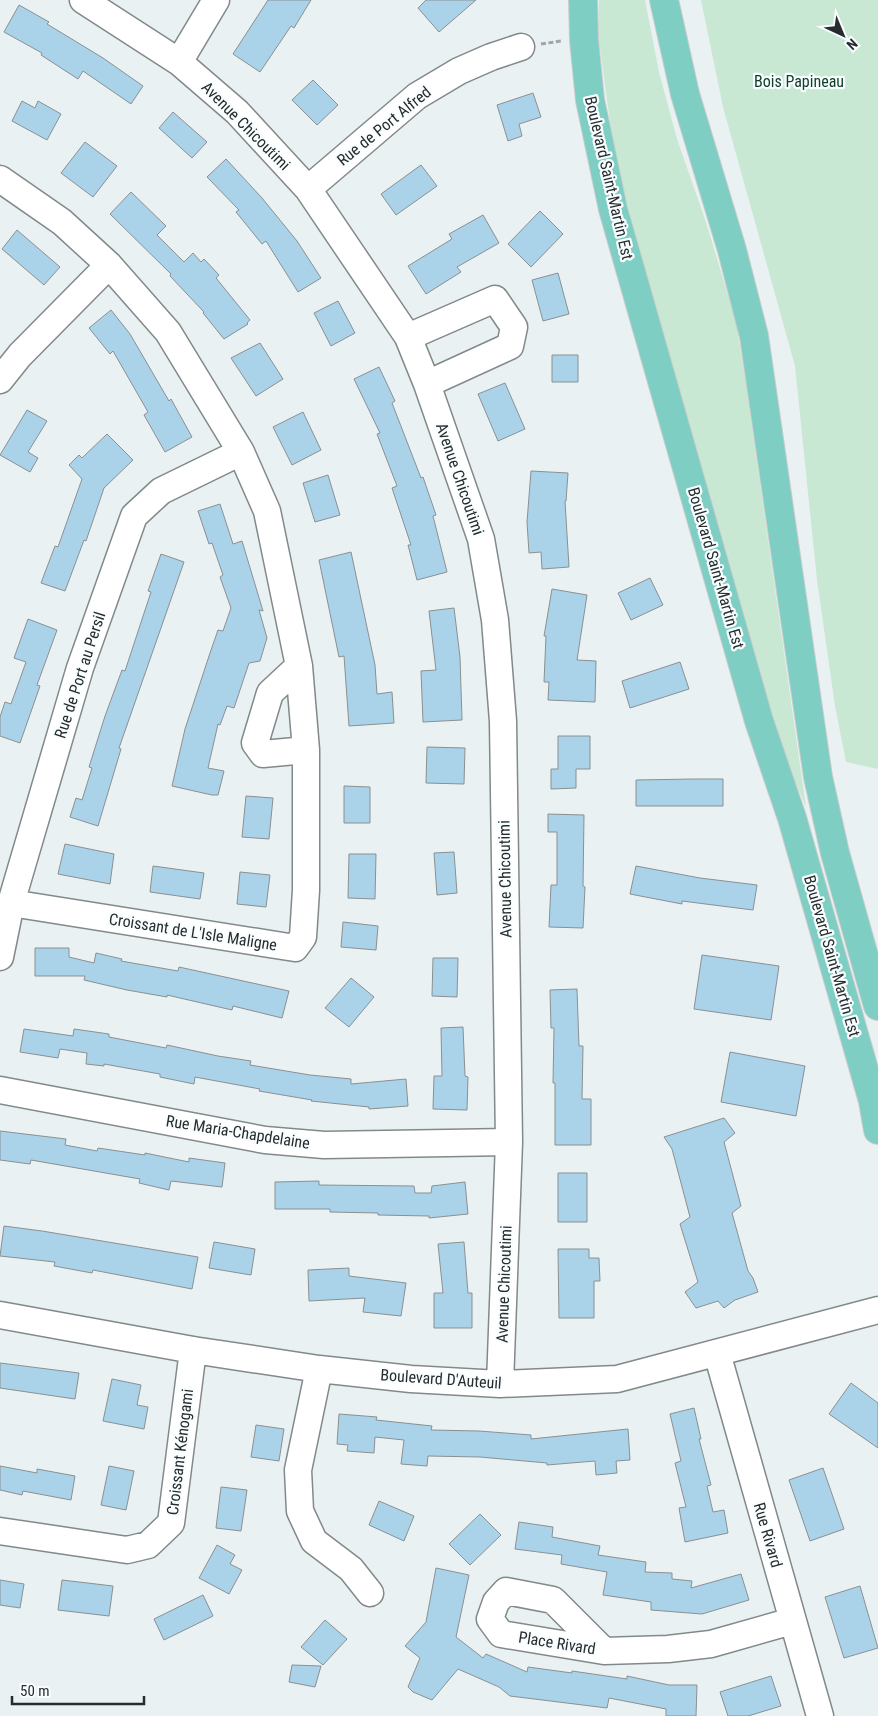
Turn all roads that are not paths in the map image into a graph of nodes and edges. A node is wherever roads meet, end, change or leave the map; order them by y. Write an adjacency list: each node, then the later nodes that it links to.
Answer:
1 (83, 0): 6 (street, Avenue Chicoutimi)
2 (216, 0): 6 (street)
3 (583, 0): 19 (main road, Boulevard Saint-Martin Est)
4 (664, 0): 18 (main road, Boulevard Saint-Martin Est)
5 (521, 47): 8 (street, Rue de Port Alfred)
6 (180, 62): 8 (street, Avenue Chicoutimi)
7 (0, 179): 9 (street, Croissant de L'Isle Maligne)
8 (308, 189): 10 (street, Avenue Chicoutimi)
9 (109, 265): 11 (street); 13 (street, Croissant de L'Isle Maligne)
10 (408, 337): 12 (street, Avenue Chicoutimi); 12 (street)
11 (0, 380)
12 (427, 384): 23 (street, Avenue Chicoutimi)
13 (241, 452): 14 (street, Croissant de L'Isle Maligne); 16 (street, Rue de Port au Persil)
14 (299, 666): 15 (street, Croissant de L'Isle Maligne); 15 (street)
15 (306, 750): 16 (street, Croissant de L'Isle Maligne)
16 (11, 903): 17 (street, Rue de Port au Persil)
17 (0, 957)
18 (865, 960): 19 (main road); 20 (main road, Boulevard Saint-Martin Est)
19 (835, 969): 22 (main road, Boulevard Saint-Martin Est)
20 (878, 1006)
21 (0, 1090): 23 (street, Rue Maria-Chapdelaine)
22 (878, 1130)
23 (509, 1142): 29 (street, Avenue Chicoutimi)
24 (878, 1310): 27 (street, Boulevard D'Auteuil)
25 (0, 1315): 26 (street, Boulevard D'Auteuil)
26 (193, 1350): 28 (street, Boulevard D'Auteuil); 30 (street, Croissant Kénogami)
27 (716, 1353): 29 (street, Boulevard D'Auteuil); 32 (street, Rue Rivard)
28 (319, 1370): 29 (street, Boulevard D'Auteuil); 31 (street)
29 (500, 1384)
30 (0, 1531)
31 (370, 1593)
32 (792, 1621): 33 (street, Place Rivard); 34 (street, Rue Rivard)
33 (604, 1651)
34 (820, 1716)

